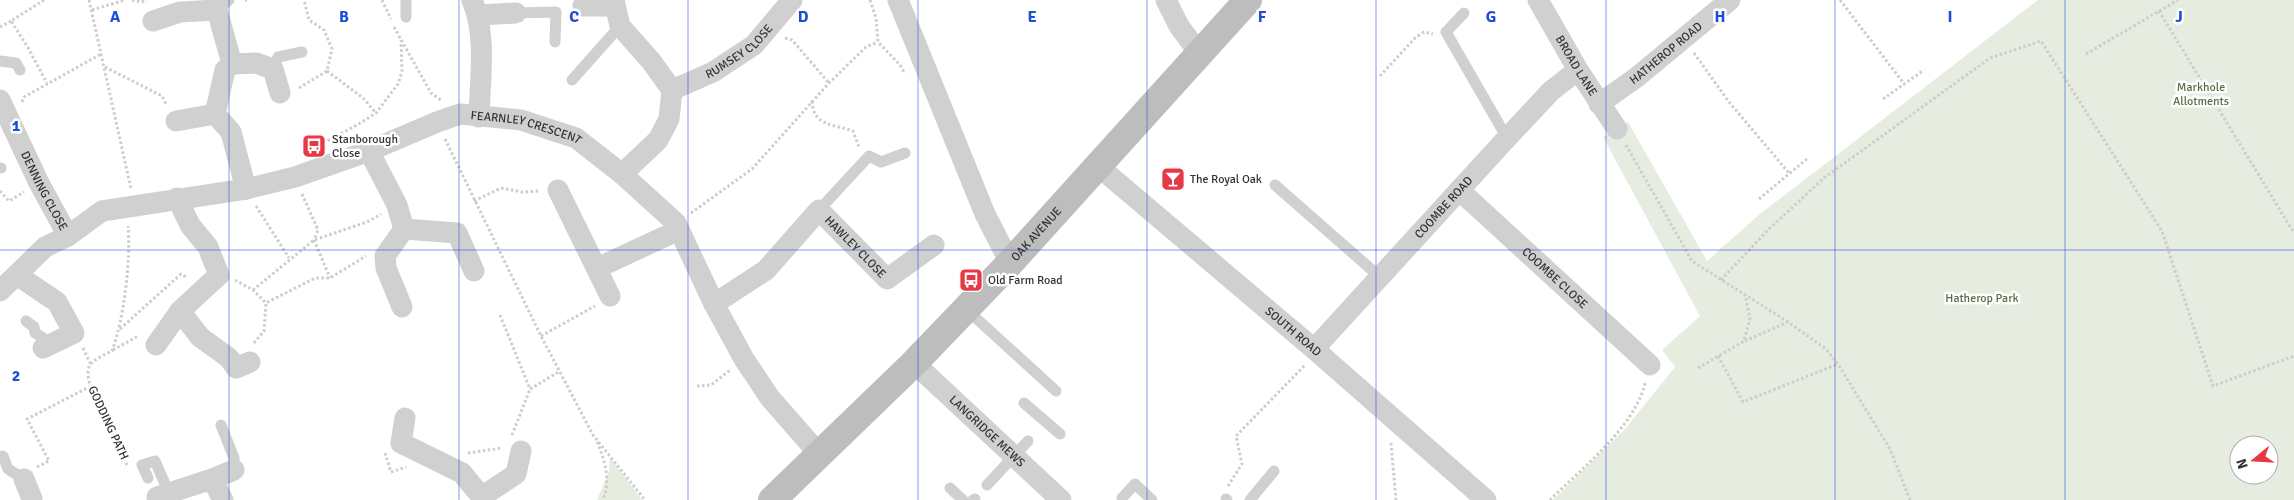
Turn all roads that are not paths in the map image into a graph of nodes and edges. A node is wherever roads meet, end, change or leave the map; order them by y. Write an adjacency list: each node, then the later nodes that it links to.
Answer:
1 (406, 0): 14 (lane)
2 (792, 0): 25 (street, RUMSEY CLOSE)
3 (898, 0): 49 (street)
4 (1166, 0): 18 (street)
5 (1248, 0): 18 (street, OAK AVENUE)
6 (1538, 0): 23 (street, BROAD LANE)
7 (1730, 0): 28 (street, HATHEROP ROAD)
8 (223, 5): 15 (street); 20 (street)
9 (583, 6): 11 (street)
10 (476, 8): 12 (street); 30 (street)
11 (616, 11): 24 (lane); 25 (street)
12 (516, 13): 16 (lane)
13 (1464, 13): 34 (lane)
14 (406, 17)
15 (153, 21)
16 (555, 42)
17 (302, 52): 21 (lane)
18 (1199, 53): 37 (street, OAK AVENUE)
19 (0, 61): 22 (lane)
20 (232, 64): 21 (street); 29 (street)
21 (273, 69): 26 (street)
22 (20, 70)
23 (1578, 70): 28 (street, BROAD LANE); 34 (street, COOMBE ROAD)
24 (572, 80)
25 (672, 90): 38 (street)
26 (280, 93)
27 (0, 100): 32 (street, DENNING CLOSE)
28 (1599, 104): 33 (street, BROAD LANE)
29 (215, 114): 31 (street); 40 (street)
30 (470, 116): 35 (street, FEARNLEY CRESCENT); 38 (street, FEARNLEY CRESCENT)
31 (176, 122)
32 (8, 125): 47 (street, DENNING CLOSE)
33 (1617, 129)
34 (1506, 138): 42 (street, COOMBE ROAD)
35 (369, 151): 40 (street, FEARNLEY CRESCENT); 46 (street)
36 (905, 152): 44 (lane)
37 (1098, 166): 49 (street, OAK AVENUE); 63 (street, SOUTH ROAD)
38 (622, 174): 45 (street, FEARNLEY CRESCENT)
39 (1275, 185): 53 (lane)
40 (246, 189): 43 (street, FEARNLEY CRESCENT)
41 (558, 190): 50 (street)
42 (1459, 190): 53 (street, COOMBE ROAD); 66 (street, COOMBE CLOSE)
43 (177, 198): 47 (street, FEARNLEY CRESCENT); 59 (street)
44 (819, 210): 48 (street, HAWLEY CLOSE); 56 (street, HAWLEY CLOSE)
45 (677, 226): 50 (street); 56 (street, FEARNLEY CRESCENT)
46 (404, 229): 51 (street); 57 (street)
47 (68, 236): 52 (street, FEARNLEY CRESCENT)
48 (934, 245)
49 (1010, 263): 58 (street, OAK AVENUE)
50 (597, 268): 55 (street)
51 (474, 271)
52 (17, 275): 54 (street, FEARNLEY CRESCENT); 62 (street)
53 (1380, 277): 63 (street, COOMBE ROAD)
54 (0, 291)
55 (610, 296)
56 (714, 304): 74 (street, FEARNLEY CRESCENT)
57 (402, 307)
58 (966, 309): 64 (street, OAK AVENUE); 67 (lane)
59 (180, 311): 61 (street); 65 (street)
60 (26, 322): 62 (lane)
61 (156, 346)
62 (40, 348)
63 (1316, 351): 93 (street, SOUTH ROAD)
64 (914, 363): 72 (street, LANGRIDGE MEWS); 74 (street, OAK AVENUE)
65 (243, 365)
66 (1650, 365)
67 (1056, 391)
68 (1024, 403): 71 (lane)
69 (405, 418): 85 (street)
70 (221, 424): 76 (lane)
71 (1060, 434)
72 (1021, 448): 81 (lane); 90 (street, LANGRIDGE MEWS)
73 (521, 451): 85 (street)
74 (820, 455): 88 (street, OAK AVENUE)
75 (3, 456): 79 (lane)
76 (234, 470): 80 (street)
77 (1274, 471): 92 (lane)
78 (148, 478): 83 (lane)
79 (24, 479): 86 (street)
80 (212, 479): 83 (street); 87 (street)
81 (987, 485)
82 (950, 488): 89 (lane)
83 (163, 495)
84 (1122, 498): 91 (lane)
85 (482, 499)
86 (31, 500)
87 (223, 500)
88 (772, 500)
89 (970, 500)
90 (1061, 500)
91 (1152, 500)
92 (1250, 500)
93 (1486, 500)

